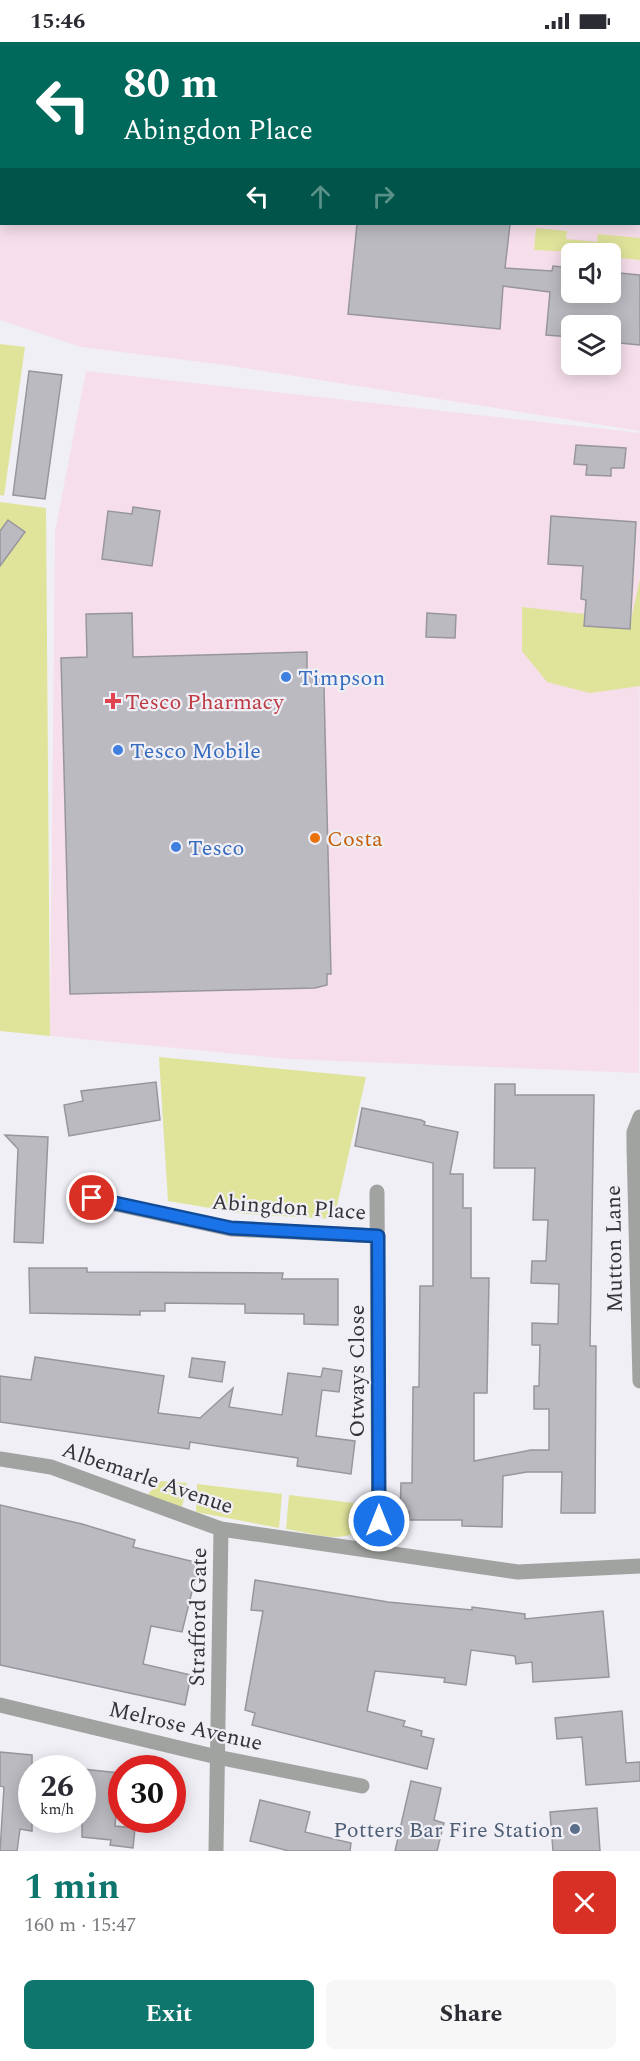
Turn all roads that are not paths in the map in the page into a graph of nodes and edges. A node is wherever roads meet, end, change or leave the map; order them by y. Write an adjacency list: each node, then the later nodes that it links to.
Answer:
1 (640, 1117): 5 (street, Mutton Lane)
2 (377, 1192): 4 (street, Otways Close)
3 (92, 1198): 4 (street, Abingdon Place)
4 (378, 1236): 8 (street, Otways Close)
5 (640, 1380)
6 (0, 1459): 7 (street, Albemarle Avenue)
7 (221, 1529): 8 (street, Albemarle Avenue); 11 (street, Strafford Gate)
8 (379, 1550): 9 (street, Albemarle Avenue)
9 (640, 1566)
10 (0, 1705): 11 (street, Melrose Avenue)
11 (217, 1757): 12 (street, Melrose Avenue); 13 (street, Strafford Gate)
12 (362, 1786)
13 (216, 1851)

